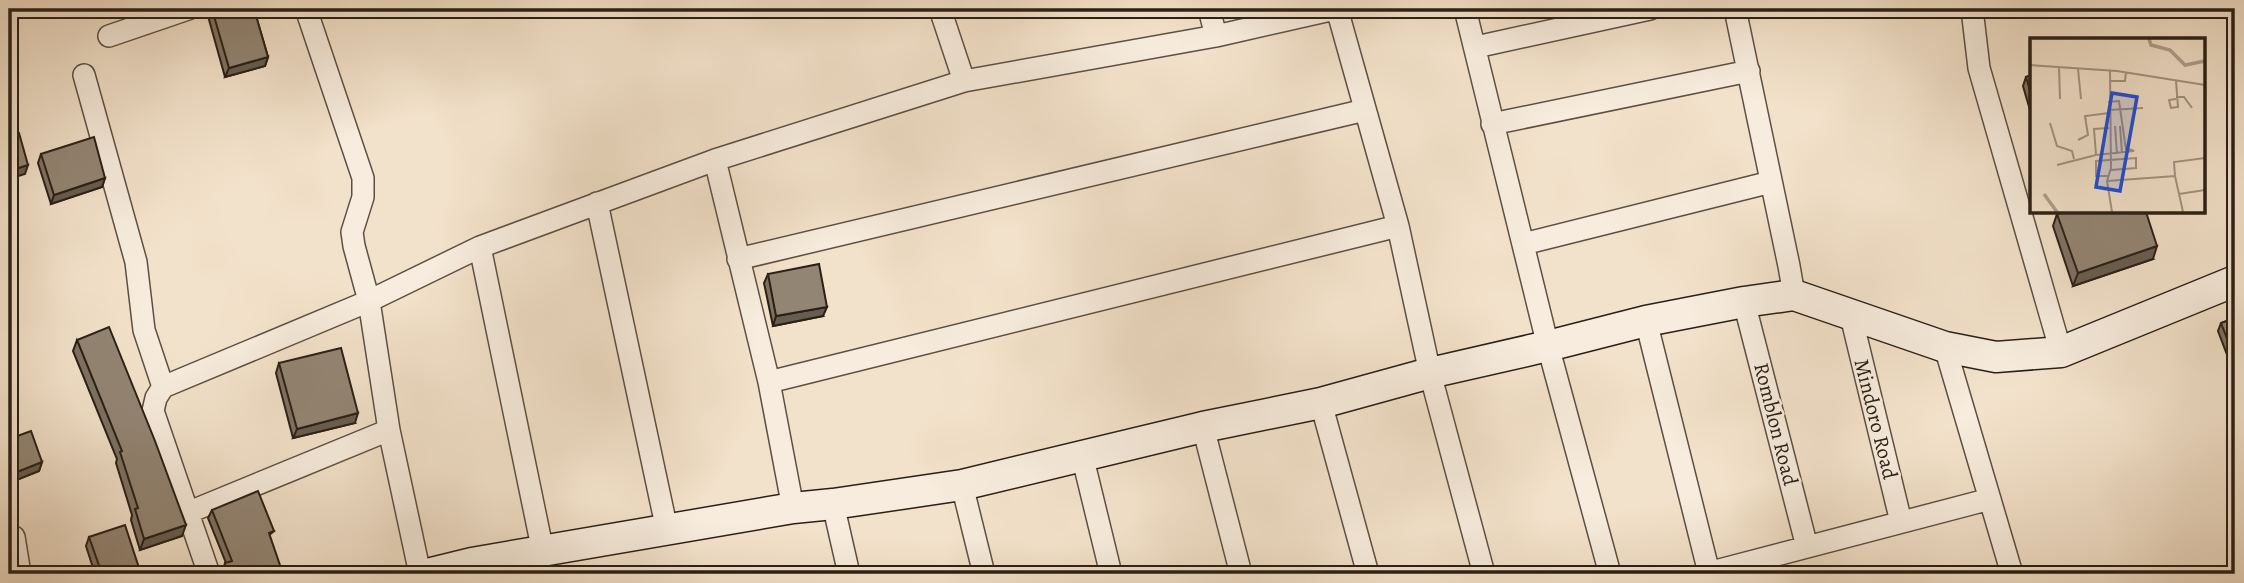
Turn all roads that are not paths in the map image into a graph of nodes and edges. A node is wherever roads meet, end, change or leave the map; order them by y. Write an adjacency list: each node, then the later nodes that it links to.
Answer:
1 (188, 9): 10 (street)
2 (306, 9): 27 (street)
3 (940, 9): 15 (street)
4 (1209, 9): 11 (street)
5 (1336, 9): 11 (street); 16 (street)
6 (1465, 9): 12 (street)
7 (1650, 9): 12 (street)
8 (1735, 9): 13 (street)
9 (1972, 9): 33 (street)
10 (109, 36)
11 (1216, 36): 15 (street)
12 (1476, 47): 17 (street)
13 (1749, 71): 17 (street); 19 (street)
14 (85, 75): 36 (street)
15 (964, 81): 18 (street)
16 (1365, 110): 21 (street); 24 (street)
17 (1492, 124): 22 (street)
18 (715, 160): 20 (street); 24 (street)
19 (1771, 182): 22 (street); 26 (street)
20 (597, 203): 23 (street); 47 (street)
21 (1398, 226): 34 (street); 35 (street)
22 (1523, 244): 31 (street)
23 (480, 247): 27 (street); 50 (street)
24 (738, 259): 35 (street)
25 (2235, 281): 33 (street)
26 (1794, 295): 28 (street); 29 (street)
27 (369, 301): 36 (street); 39 (street)
28 (1744, 302): 30 (street); 49 (street, Romblon Road)
29 (1851, 316): 32 (street); 46 (street, Mindoro Road)
30 (1646, 321): 31 (street); 52 (street)
31 (1548, 346): 34 (street); 63 (street)
32 (1945, 347): 33 (street); 42 (street)
33 (2061, 352)
34 (1430, 373): 37 (street); 62 (street)
35 (769, 382): 44 (street)
36 (163, 387): 45 (street)
37 (1321, 403): 38 (street); 61 (street)
38 (1203, 427): 40 (street); 60 (street)
39 (389, 430): 45 (street); 55 (street)
40 (1082, 455): 41 (street); 59 (street)
41 (962, 485): 43 (street); 58 (street)
42 (1990, 499): 46 (street); 64 (street)
43 (833, 504): 44 (street); 57 (street)
44 (793, 508): 47 (street)
45 (187, 513): 54 (street)
46 (1901, 522): 49 (street)
47 (667, 530): 50 (street)
48 (14, 537): 53 (street)
49 (1807, 547): 52 (street)
50 (543, 552): 51 (street)
51 (474, 569): 56 (street)
52 (1706, 573)
53 (20, 574)
54 (209, 574)
55 (420, 574)
56 (426, 574)
57 (849, 574)
58 (984, 574)
59 (1111, 574)
60 (1241, 574)
61 (1368, 574)
62 (1484, 574)
63 (1610, 574)
64 (2012, 574)

